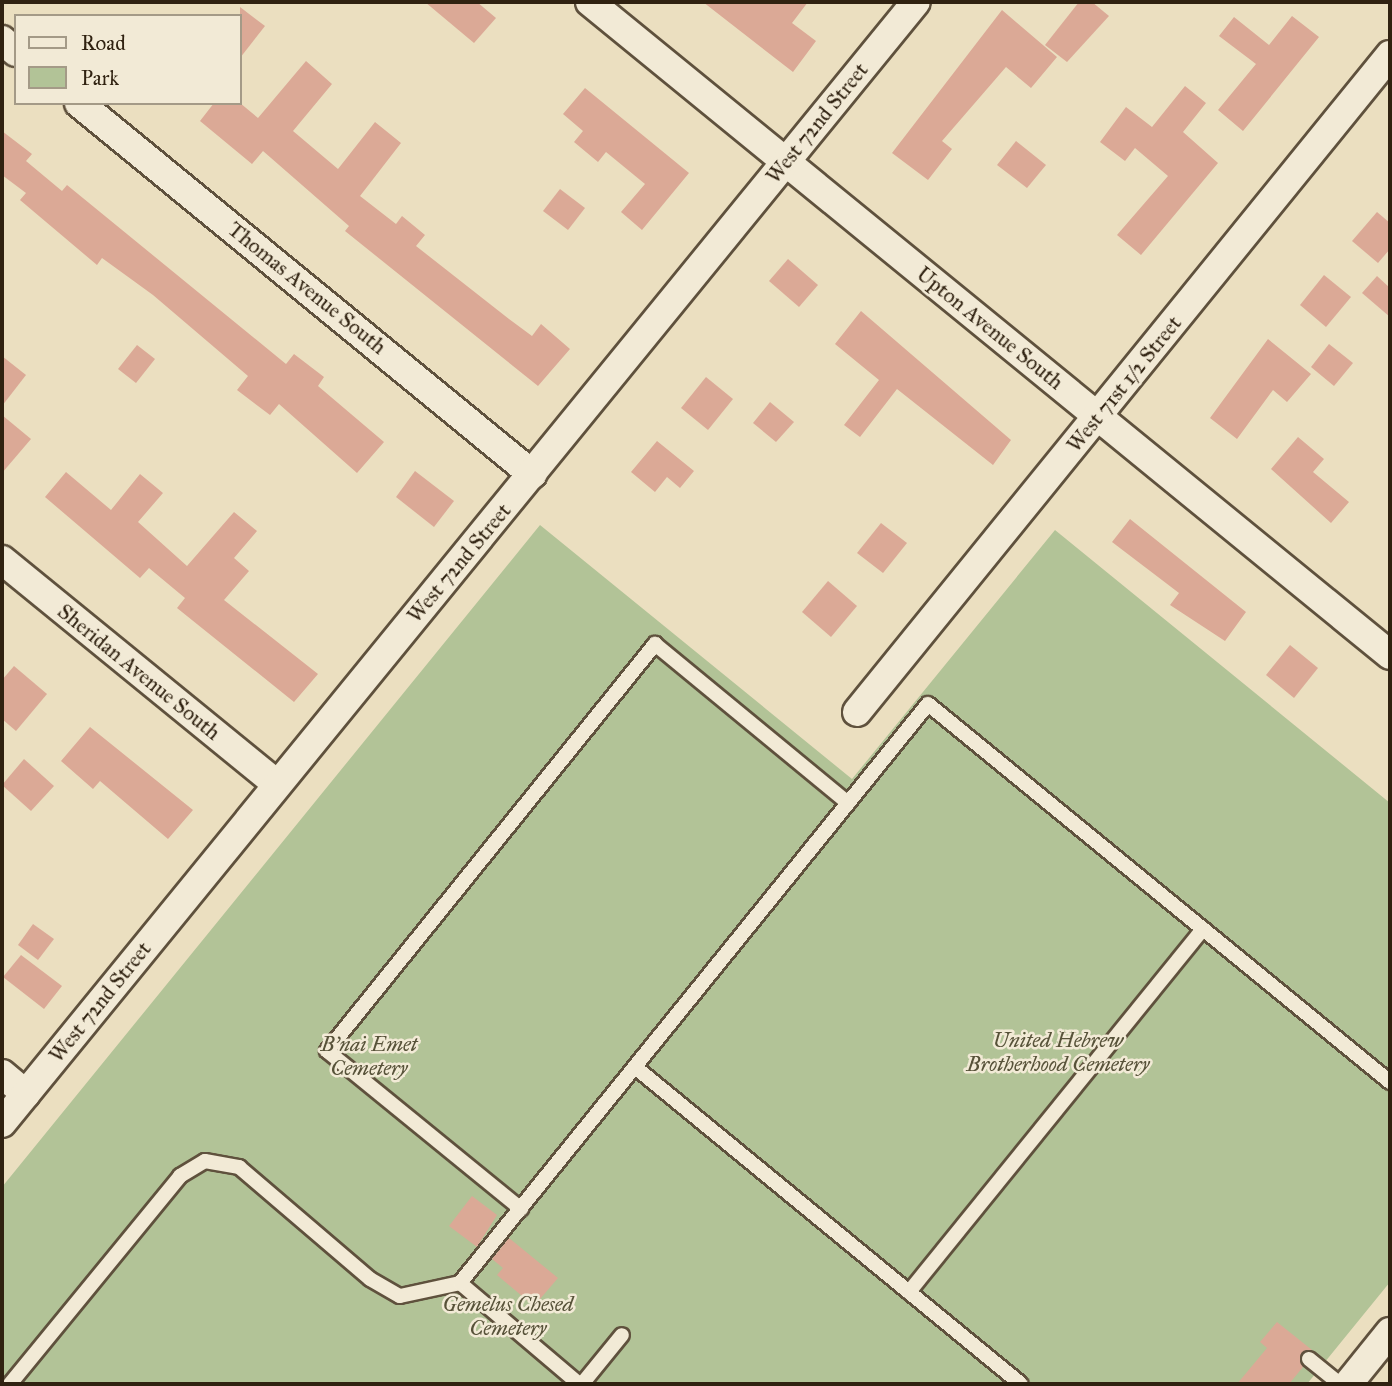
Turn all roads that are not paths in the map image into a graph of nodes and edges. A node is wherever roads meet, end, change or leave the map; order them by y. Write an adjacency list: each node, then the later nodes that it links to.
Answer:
1 (590, 2): 5 (street, Upton Avenue South)
2 (916, 2): 5 (street, West 72nd Street)
3 (1390, 55): 6 (street, West 71st 1/2 Street)
4 (81, 105): 7 (street, Thomas Avenue South)
5 (786, 162): 6 (street, Upton Avenue South); 7 (street, West 72nd Street)
6 (1098, 416): 9 (street, Upton Avenue South); 10 (street, West 71st 1/2 Street)
7 (532, 474): 11 (street, West 72nd Street)
8 (2, 560): 11 (street, Sheridan Avenue South)
9 (1390, 655)
10 (858, 712)
11 (277, 784): 17 (street, West 72nd Street)
12 (848, 803): 13 (lane); 14 (lane); 19 (lane)
13 (1203, 929): 16 (lane); 21 (lane)
14 (635, 1067): 19 (lane); 21 (lane)
15 (2, 1074): 17 (street)
16 (1390, 1082)
17 (26, 1094): 18 (street, West 72nd Street)
18 (2, 1123)
19 (521, 1209): 20 (lane)
20 (460, 1283): 25 (lane); 26 (lane)
21 (909, 1292): 27 (lane)
22 (1390, 1332): 29 (street)
23 (622, 1335): 26 (lane)
24 (1309, 1359): 28 (lane)
25 (10, 1384)
26 (581, 1384)
27 (1021, 1384)
28 (1340, 1384)
29 (1348, 1384)

